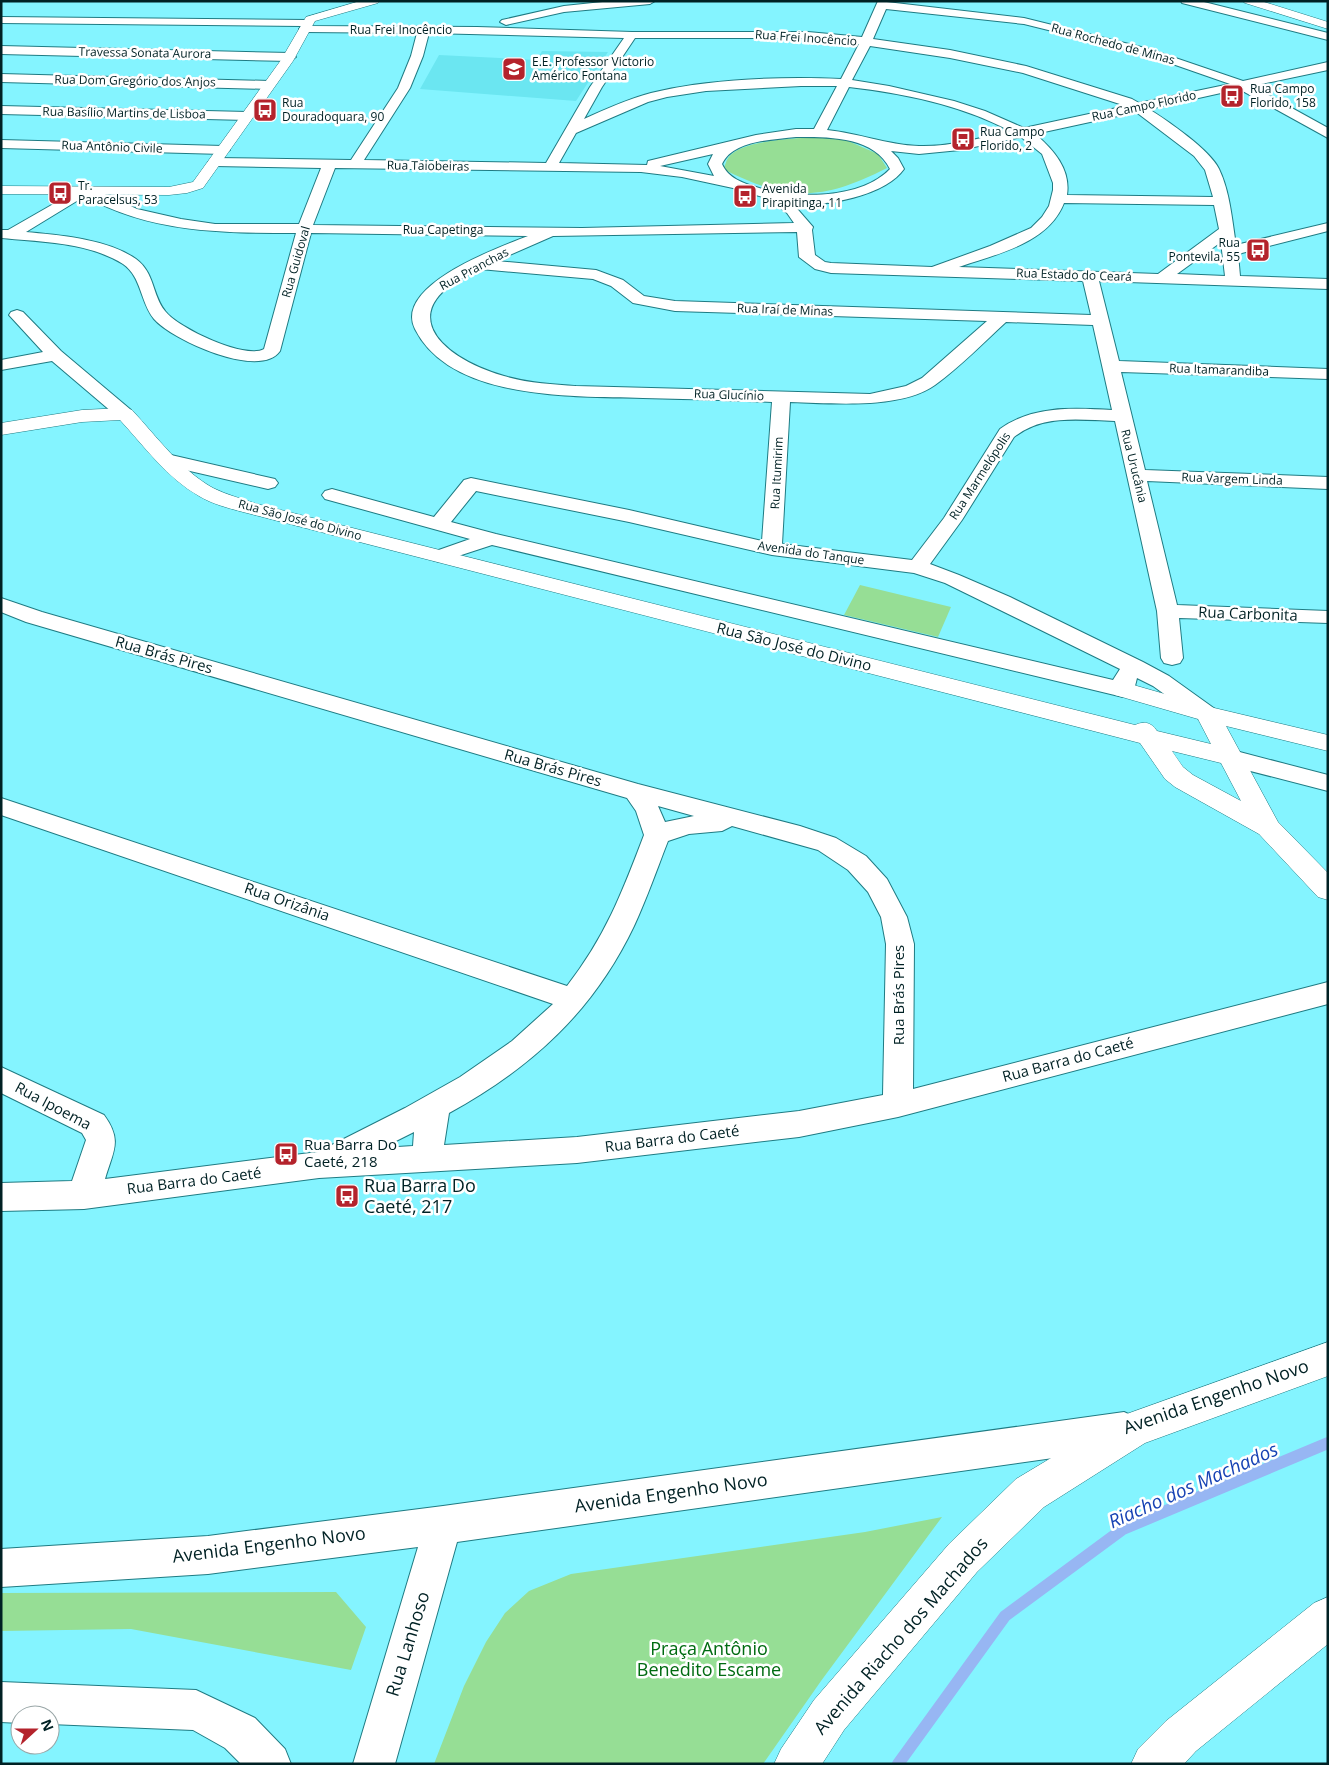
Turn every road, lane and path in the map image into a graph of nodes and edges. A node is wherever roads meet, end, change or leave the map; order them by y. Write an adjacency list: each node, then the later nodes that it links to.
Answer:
1 (374, 1): 12 (main road)
2 (650, 1): 6 (street)
3 (1250, 1): 13 (main road)
4 (882, 2): 18 (street); 25 (street, Rua Rochedo de Minas)
5 (1190, 2): 17 (street)
6 (600, 3): 15 (street)
7 (25, 8): 10 (street)
8 (200, 9): 11 (street)
9 (1, 20): 10 (street, Rua Frei Inocêncio)
10 (32, 21): 11 (street, Rua Frei Inocêncio)
11 (191, 24): 12 (street, Rua Frei Inocêncio)
12 (306, 26): 14 (street, Rua Frei Inocêncio); 20 (main road)
13 (1328, 26)
14 (424, 30): 15 (street, Rua Frei Inocêncio); 39 (street)
15 (477, 30): 16 (street, Rua Frei Inocêncio)
16 (632, 35): 18 (street, Rua Frei Inocêncio); 29 (street)
17 (1328, 37)
18 (866, 42): 23 (street); 26 (street, Rua Frei Inocêncio)
19 (1, 50): 20 (street, Travessa Sonata Aurora)
20 (290, 57): 24 (main road)
21 (1328, 66): 25 (street, Rua Campo Florido)
22 (1, 78): 24 (street, Rua Dom Gregório dos Anjos)
23 (845, 83): 29 (street); 30 (street); 31 (street)
24 (269, 85): 28 (main road)
25 (1241, 85): 26 (street, Rua Campo Florido); 32 (street, Rua Rochedo de Minas)
26 (1138, 107): 31 (street, Rua Campo Florido); 49 (street, Rua Frei Inocêncio)
27 (1, 110): 28 (street, Rua Basílio Martins de Lisboa)
28 (247, 116): 37 (main road)
29 (570, 131): 41 (street)
30 (819, 132): 34 (street, Rua Taiobeiras); 35 (street, Rua Taiobeiras)
31 (1024, 132): 36 (street, Rua Campo Florido); 48 (street)
32 (1328, 134)
33 (1, 144): 37 (street, Rua Antônio Civile)
34 (871, 144): 36 (street, Rua Campo Florido); 40 (street)
35 (732, 146): 42 (street, Rua Taiobeiras); 43 (street)
36 (960, 146): 40 (street, Rua Campo Florido)
37 (219, 156): 38 (street, Rua Taiobeiras); 45 (main road)
38 (329, 165): 39 (street, Rua Taiobeiras); 52 (street, Rua Guidoval)
39 (354, 165): 41 (street, Rua Taiobeiras)
40 (906, 165): 46 (street, Rua Campo Florido)
41 (550, 167): 42 (street, Rua Taiobeiras)
42 (641, 168): 43 (street, Rua Taiobeiras)
43 (733, 184): 47 (street, Rua Taiobeiras)
44 (1, 190): 45 (main road)
45 (85, 191): 52 (street, Rua Capetinga); 55 (street)
46 (859, 192): 47 (street); 50 (street)
47 (775, 197): 50 (street)
48 (1059, 199): 49 (street); 58 (street)
49 (1220, 201): 53 (street, Rua Frei Inocêncio)
50 (806, 227): 54 (street, Rua Capetinga); 58 (street, Rua Estado do Ceará)
51 (1328, 227): 56 (street)
52 (304, 230): 54 (street, Rua Capetinga); 55 (street, Rua Guidoval)
53 (1226, 231): 56 (street, Rua Frei Inocêncio); 60 (street)
54 (550, 232): 57 (street, Rua Pranchas)
55 (5, 234)
56 (1230, 251): 61 (street, Rua Frei Inocêncio)
57 (478, 264): 64 (street, Rua Iraí de Minas); 66 (street, Rua Pranchas)
58 (934, 270): 59 (street, Rua Estado do Ceará)
59 (1090, 275): 60 (street, Rua Estado do Ceará); 65 (street, Rua Urucânia)
60 (1162, 278): 61 (street, Rua Estado do Ceará)
61 (1233, 281): 62 (street, Rua Estado do Ceará)
62 (1328, 284)
63 (17, 315): 67 (street)
64 (1002, 317): 65 (street, Rua Iraí de Minas); 71 (street, Rua Glucínio)
65 (1100, 320): 69 (street, Rua Urucânia)
66 (437, 350): 71 (street, Rua Glucínio)
67 (56, 355): 68 (street); 72 (street)
68 (1, 365)
69 (1110, 366): 70 (street, Rua Itamarandiba); 73 (street, Rua Urucânia)
70 (1328, 374)
71 (781, 397): 82 (street, Rua Itumirim)
72 (125, 414): 74 (main road); 75 (main road, Rua São José do Divino)
73 (1121, 416): 76 (street, Rua Urucânia); 84 (street, Rua Marmelópolis)
74 (1, 429)
75 (171, 462): 77 (street, Rua São José do Divino); 83 (main road, Rua São José do Divino)
76 (1137, 475): 78 (street, Rua Vargem Linda); 86 (street, Rua Urucânia)
77 (268, 483)
78 (1328, 483)
79 (332, 495): 80 (street)
80 (438, 524): 81 (street); 82 (street, Avenida do Tanque)
81 (490, 539): 83 (street); 90 (street)
82 (772, 549): 84 (street, Avenida do Tanque)
83 (440, 556): 92 (main road, Rua São José do Divino)
84 (917, 567): 89 (street, Avenida do Tanque)
85 (1, 604): 96 (street, Rua Brás Pires)
86 (1168, 611): 87 (street, Rua Carbonita); 88 (street, Rua Urucânia)
87 (1328, 617)
88 (1172, 658)
89 (1134, 667): 90 (street); 91 (street, Avenida do Tanque)
90 (1123, 690): 91 (main road); 92 (main road)
91 (1207, 714): 93 (main road, Avenida do Tanque); 94 (main road)
92 (1148, 737): 94 (main road, Rua São José do Divino); 99 (main road)
93 (1328, 743)
94 (1232, 758): 95 (street); 99 (main road)
95 (1328, 783)
96 (636, 792): 98 (street, Rua Brás Pires); 100 (street)
97 (1, 806): 103 (street, Rua Orizânia)
98 (746, 822): 100 (street); 105 (street, Rua Brás Pires)
99 (1268, 828): 101 (main road)
100 (657, 835): 103 (street)
101 (1328, 890)
102 (1328, 993): 105 (street, Rua Barra do Caeté)
103 (572, 998): 106 (street)
104 (1, 1080): 109 (street, Rua Ipoema)
105 (898, 1105): 107 (street, Rua Barra do Caeté)
106 (435, 1108): 107 (street); 108 (street)
107 (428, 1158): 108 (street, Rua Barra do Caeté)
108 (319, 1165): 109 (street, Rua Barra do Caeté)
109 (84, 1195): 110 (street, Rua Barra do Caeté)
110 (1, 1197)
111 (1328, 1359): 112 (main road, Avenida Engenho Novo)
112 (1134, 1429): 113 (street, Avenida Engenho Novo); 119 (main road, Avenida Riacho dos Machados)
113 (443, 1525): 114 (street, Avenida Engenho Novo); 118 (street, Rua Lanhoso)
114 (1, 1568)
115 (1328, 1617): 120 (main road)
116 (1, 1702): 117 (street)
117 (270, 1764)
118 (374, 1764)
119 (796, 1764)
120 (1153, 1764)

